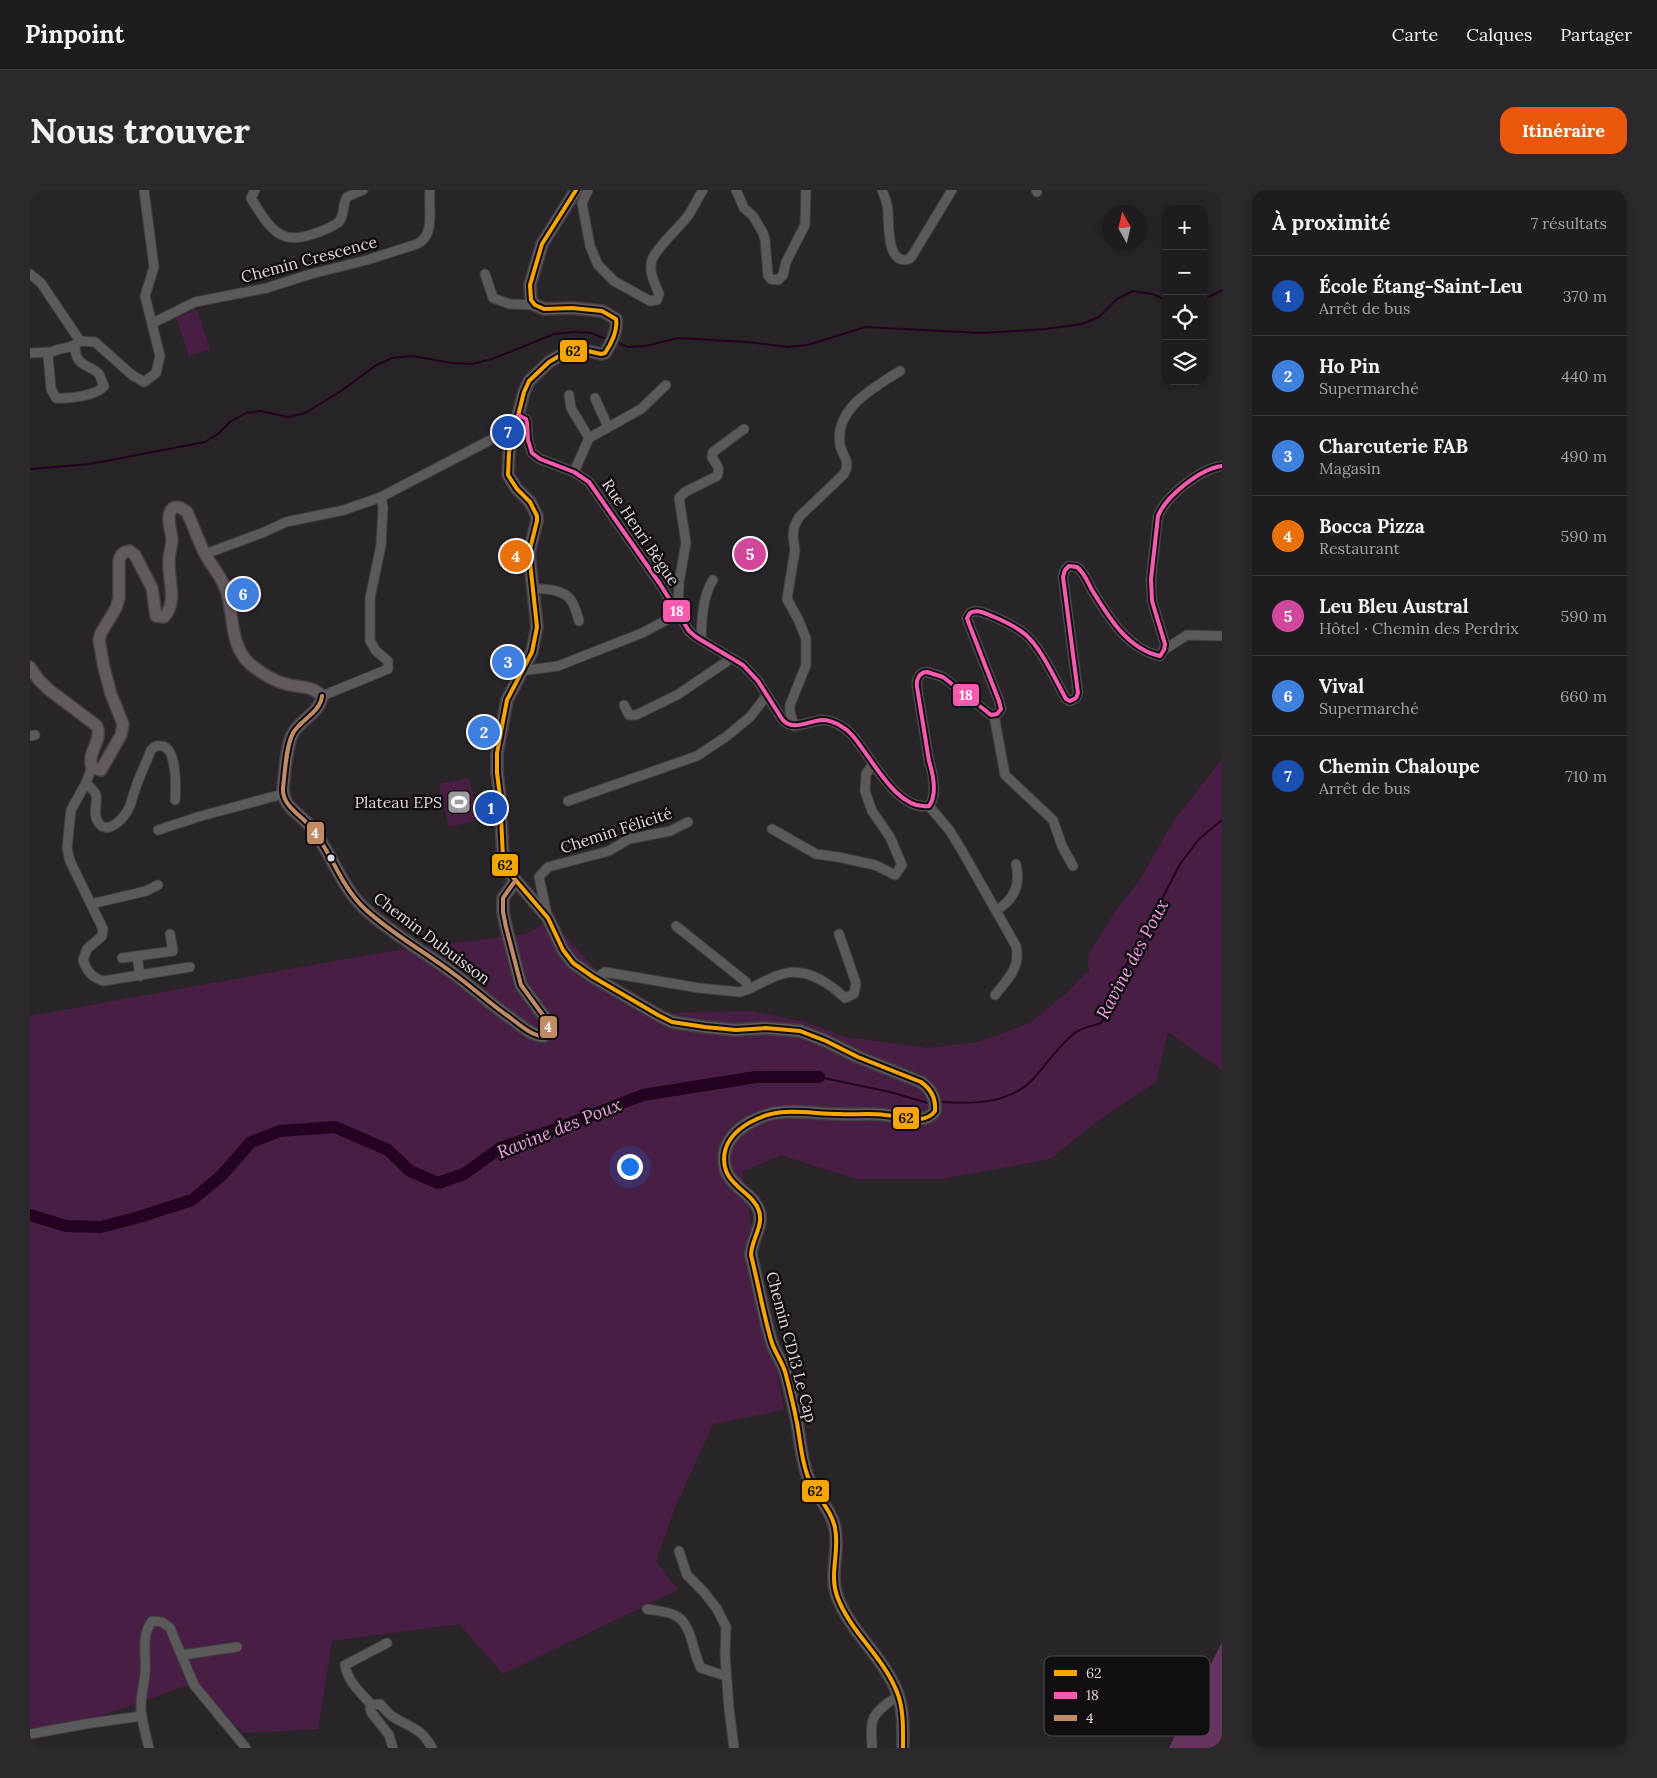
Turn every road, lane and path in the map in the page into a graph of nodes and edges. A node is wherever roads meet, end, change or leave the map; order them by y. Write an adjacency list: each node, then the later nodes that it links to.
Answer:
1 (144, 190): 15 (street)
2 (255, 190): 3 (street, Chemin Crescence)
3 (363, 190)
4 (430, 190): 15 (street, Chemin Crescence)
5 (576, 190): 14 (main road)
6 (588, 190): 7 (street)
7 (703, 190)
8 (736, 190): 9 (street)
9 (806, 190)
10 (882, 190): 11 (street)
11 (952, 190)
12 (30, 274): 16 (street)
13 (485, 274): 14 (street)
14 (535, 305): 23 (main road)
15 (153, 323): 16 (street)
16 (78, 343): 17 (street); 17 (street)
17 (51, 352): 18 (street)
18 (30, 353)
19 (900, 371): 46 (street)
20 (666, 385): 24 (street)
21 (569, 395): 27 (street)
22 (595, 398): 24 (street)
23 (518, 415): 26 (main road); 29 (street, Rue Henri Bègue)
24 (608, 427): 27 (street)
25 (744, 429): 34 (street)
26 (513, 434): 30 (street); 33 (main road)
27 (589, 438): 29 (street)
28 (1222, 466): 38 (street)
29 (574, 472): 34 (street, Rue Henri Bègue)
30 (381, 497): 31 (street); 42 (street)
31 (205, 554): 42 (main road); 48 (main road)
32 (713, 580): 37 (street)
33 (532, 588): 35 (street); 41 (main road)
34 (678, 614): 37 (street, Rue Henri Bègue); 41 (street)
35 (580, 621)
36 (1222, 636): 38 (street)
37 (700, 640): 39 (street, Rue Henri Bègue)
38 (1164, 650): 45 (street)
39 (732, 658): 43 (street, Rue Henri Bègue); 44 (street)
40 (30, 667): 48 (main road)
41 (521, 671): 59 (main road)
42 (322, 696): 50 (main road)
43 (767, 696): 46 (street, Rue Henri Bègue); 52 (street)
44 (624, 705)
45 (994, 715): 53 (street); 58 (street)
46 (794, 726): 47 (street)
47 (873, 764): 53 (street); 55 (street)
48 (92, 767): 49 (street)
49 (86, 784): 51 (street); 61 (street)
50 (283, 794): 56 (street); 59 (main road, Chemin Dubuisson)
51 (175, 800)
52 (568, 801)
53 (928, 806): 62 (street)
54 (688, 822): 63 (street, Chemin Félicité)
55 (772, 829)
56 (158, 830)
57 (1016, 864): 62 (street)
58 (1073, 866)
59 (515, 881): 63 (main road)
60 (158, 885): 61 (street)
61 (91, 904): 70 (street)
62 (996, 910): 73 (street)
63 (548, 918): 71 (main road)
64 (676, 926): 72 (street)
65 (170, 934): 67 (street)
66 (839, 934): 72 (street)
67 (138, 956): 68 (street); 70 (street)
68 (122, 958)
69 (190, 968): 70 (street)
70 (140, 976)
71 (595, 979): 72 (street); 80 (main road, Chemin CD13 Le Cap)
72 (749, 989)
73 (995, 995)
74 (679, 1551): 79 (street)
75 (646, 1609): 79 (street)
76 (387, 1643): 81 (street)
77 (237, 1647): 78 (street)
78 (182, 1655): 82 (street); 85 (street)
79 (726, 1676): 88 (street)
80 (899, 1697): 89 (street); 90 (main road, Chemin CD13 Le Cap)
81 (372, 1705): 86 (street); 87 (street)
82 (142, 1716): 83 (street); 84 (street)
83 (30, 1734)
84 (149, 1748)
85 (246, 1748)
86 (393, 1748)
87 (432, 1748)
88 (734, 1748)
89 (872, 1748)
90 (903, 1748)

